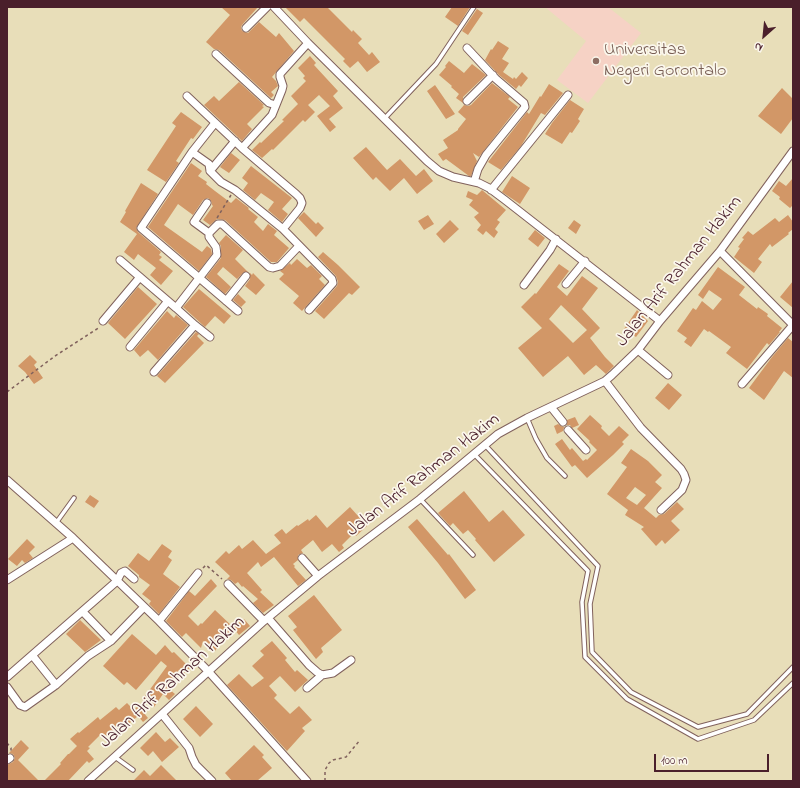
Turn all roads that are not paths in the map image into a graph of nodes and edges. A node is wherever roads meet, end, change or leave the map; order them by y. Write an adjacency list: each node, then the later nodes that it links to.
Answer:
1 (267, 7): 4 (street)
2 (274, 7): 5 (street)
3 (474, 7): 13 (lane)
4 (246, 28)
5 (308, 43): 12 (street); 13 (street)
6 (467, 48): 8 (street)
7 (216, 54): 12 (street)
8 (493, 75): 11 (street); 20 (street)
9 (568, 95): 21 (street)
10 (187, 96): 14 (street)
11 (467, 101)
12 (276, 106): 16 (street)
13 (384, 119): 20 (street)
14 (215, 123): 15 (street); 18 (street)
15 (235, 141): 16 (street); 19 (street)
16 (242, 148): 23 (street)
17 (793, 151): 27 (street, Jalan Arif Rahman Hakim)
18 (192, 152): 19 (street); 32 (street)
19 (210, 171): 23 (street)
20 (474, 182): 21 (street)
21 (491, 190): 25 (street)
22 (207, 203): 24 (street)
23 (283, 229): 26 (street)
24 (212, 230): 26 (street); 32 (street)
25 (556, 239): 29 (street); 34 (street)
26 (299, 246): 38 (street)
27 (720, 251): 40 (street, Jalan Arif Rahman Hakim); 43 (street)
28 (120, 260): 30 (street)
29 (585, 262): 33 (street); 40 (street)
30 (140, 276): 36 (street); 41 (street)
31 (246, 276): 35 (street)
32 (199, 278): 35 (street); 37 (street)
33 (566, 284)
34 (524, 285)
35 (226, 300): 39 (street)
36 (168, 301): 37 (street); 45 (street)
37 (176, 308): 42 (street)
38 (309, 310)
39 (238, 311)
40 (660, 321): 46 (street, Jalan Arif Rahman Hakim)
41 (103, 323)
42 (195, 325): 44 (street); 47 (street)
43 (793, 325): 50 (street)
44 (210, 337)
45 (130, 347)
46 (638, 350): 48 (street); 49 (street, Jalan Arif Rahman Hakim)
47 (154, 372)
48 (668, 375)
49 (605, 381): 51 (street, Jalan Arif Rahman Hakim); 62 (street)
50 (742, 384)
51 (551, 408): 52 (street, Jalan Arif Rahman Hakim); 53 (street)
52 (527, 418): 55 (street, Jalan Arif Rahman Hakim); 58 (lane)
53 (563, 422)
54 (568, 430): 56 (street)
55 (485, 444): 57 (street, Jalan Arif Rahman Hakim); 80 (lane)
56 (586, 450)
57 (473, 453): 61 (street, Jalan Arif Rahman Hakim); 84 (lane)
58 (565, 476)
59 (7, 480): 63 (street)
60 (74, 498): 63 (lane)
61 (420, 499): 65 (lane); 68 (street, Jalan Arif Rahman Hakim)
62 (661, 510)
63 (56, 523): 64 (street)
64 (73, 538): 70 (street); 71 (street)
65 (473, 556)
66 (302, 558): 68 (street)
67 (198, 573): 76 (street)
68 (318, 576): 75 (street, Jalan Arif Rahman Hakim)
69 (134, 579): 71 (street)
70 (7, 580)
71 (117, 581): 73 (street); 74 (street)
72 (228, 584): 75 (street)
73 (144, 607): 76 (street); 77 (street)
74 (83, 612): 77 (street); 78 (street)
75 (266, 620): 81 (street, Jalan Arif Rahman Hakim); 82 (street)
76 (159, 621): 81 (street)
77 (111, 641): 85 (street)
78 (32, 655): 83 (street); 85 (street)
79 (351, 660): 82 (street)
80 (793, 667)
81 (208, 671): 88 (street, Jalan Arif Rahman Hakim); 93 (street)
82 (322, 675): 87 (street)
83 (7, 677)
84 (793, 683)
85 (56, 685): 86 (street)
86 (7, 687)
87 (307, 688)
88 (162, 714): 89 (street, Jalan Arif Rahman Hakim); 92 (street)
89 (114, 756): 90 (lane); 91 (street, Jalan Arif Rahman Hakim)
90 (133, 770)
91 (92, 780)
92 (212, 781)
93 (307, 781)

